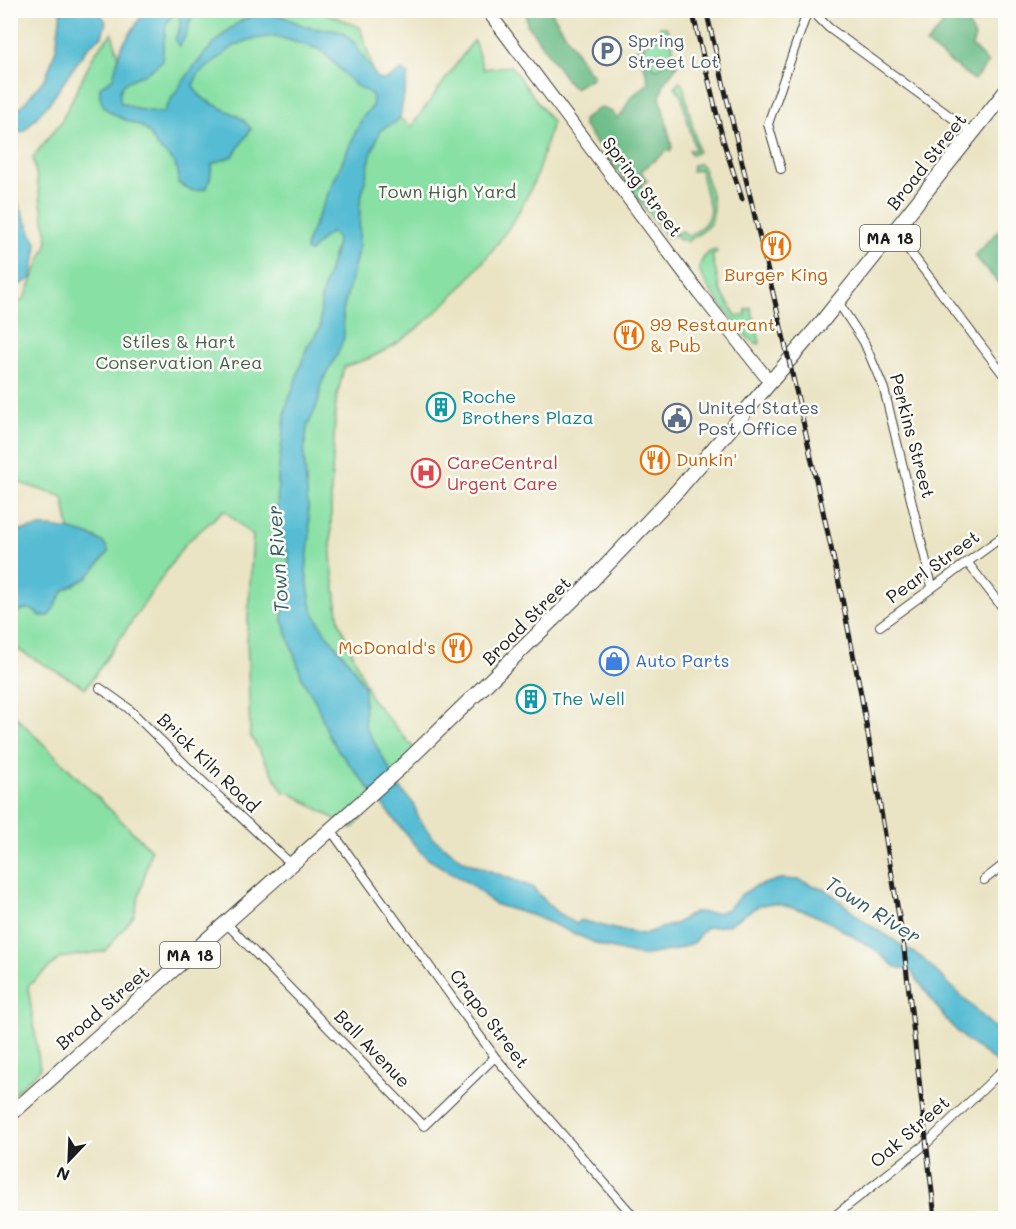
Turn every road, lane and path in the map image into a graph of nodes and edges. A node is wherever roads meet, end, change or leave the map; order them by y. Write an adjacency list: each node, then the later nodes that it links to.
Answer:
1 (487, 10): 9 (street, Spring Street)
2 (810, 10): 4 (street); 5 (street)
3 (1005, 91): 4 (main road, Broad Street / MA 18)
4 (973, 133): 6 (main road, Broad Street / MA 18)
5 (782, 169)
6 (895, 232): 7 (main road, Broad Street / MA 18); 8 (street)
7 (838, 302): 9 (main road, Broad Street / MA 18); 12 (street, Perkins Street)
8 (1005, 378)
9 (770, 382): 16 (main road, Broad Street / MA 18)
10 (1005, 534): 11 (street, Pearl Street)
11 (966, 562): 12 (street, Pearl Street); 13 (street)
12 (932, 586): 14 (street, Pearl Street)
13 (1005, 612)
14 (880, 626)
15 (100, 688): 18 (street, Brick Kiln Road)
16 (330, 829): 18 (main road, Broad Street / MA 18); 21 (street, Crapo Street)
17 (1005, 863): 19 (street)
18 (291, 864): 20 (main road, Broad Street / MA 18)
19 (984, 880)
20 (226, 923): 21 (street, Ball Avenue); 23 (main road, Broad Street / MA 18)
21 (495, 1057): 24 (street, Crapo Street)
22 (1005, 1068): 25 (street, Oak Street)
23 (10, 1115)
24 (635, 1218)
25 (832, 1218)

